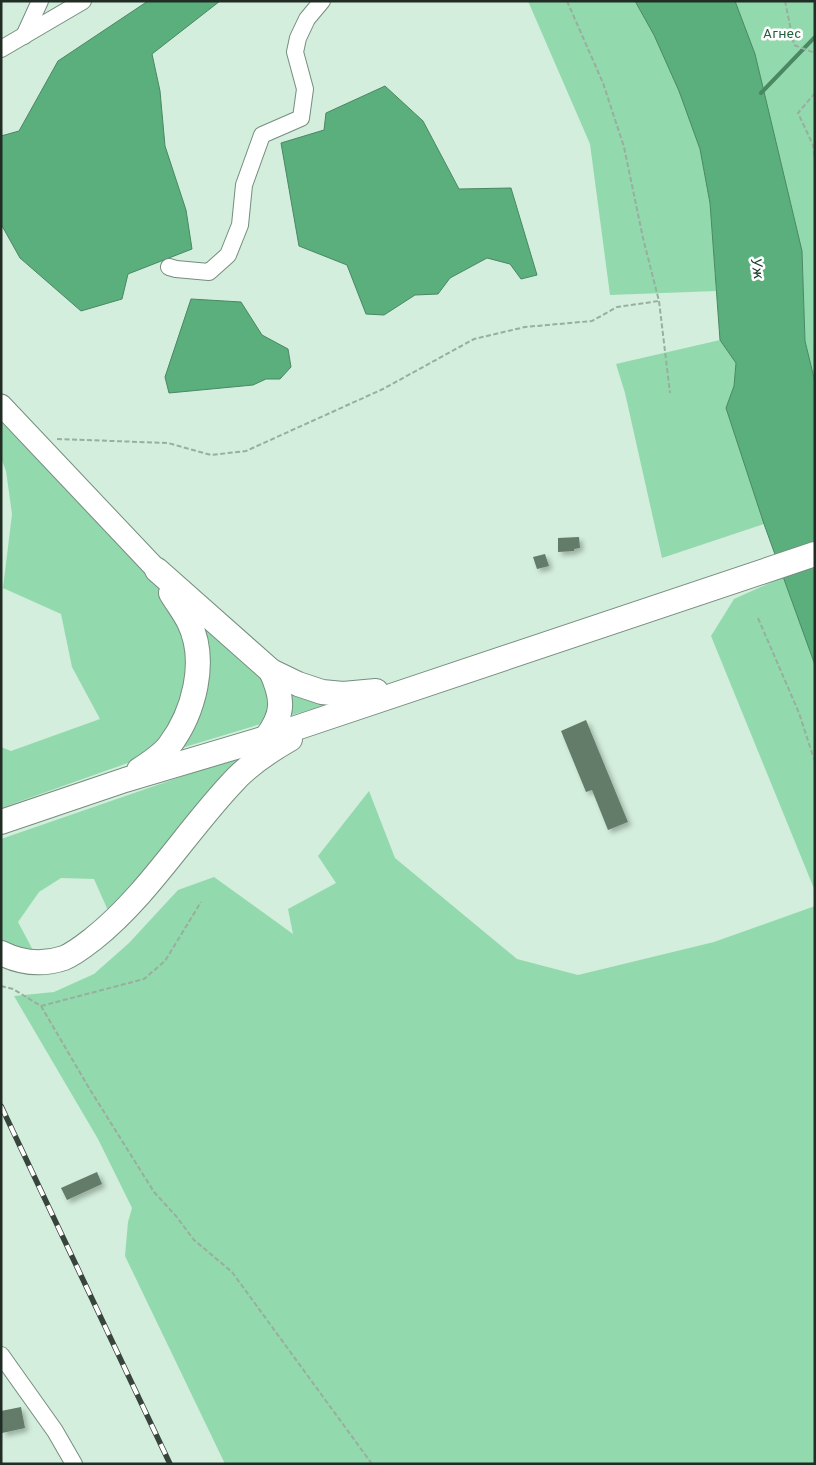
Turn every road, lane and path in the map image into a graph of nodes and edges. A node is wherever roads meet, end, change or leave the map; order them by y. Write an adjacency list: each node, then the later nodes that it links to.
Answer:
1 (40, 1): 6 (street)
2 (83, 1): 6 (street)
3 (322, 1): 11 (street)
4 (567, 1): 12 (path)
5 (785, 1): 8 (path)
6 (24, 36): 7 (street)
7 (1, 49)
8 (815, 54)
9 (815, 93): 10 (path)
10 (815, 162)
11 (169, 266)
12 (659, 301): 13 (path); 15 (path)
13 (670, 393)
14 (1, 405): 15 (main road)
15 (32, 438): 17 (main road)
16 (815, 554): 20 (highway)
17 (156, 570): 19 (highway); 24 (highway)
18 (758, 618): 23 (path)
19 (271, 671): 20 (highway); 22 (highway)
20 (418, 687): 21 (highway)
21 (321, 720): 22 (highway); 27 (highway)
22 (266, 738): 24 (highway)
23 (815, 762)
24 (125, 780): 25 (highway)
25 (1, 822)
26 (200, 902): 29 (path)
27 (1, 952)
28 (1, 986): 29 (path)
29 (41, 1006): 32 (path)
30 (1, 1355): 31 (street)
31 (74, 1464)
32 (372, 1464)

